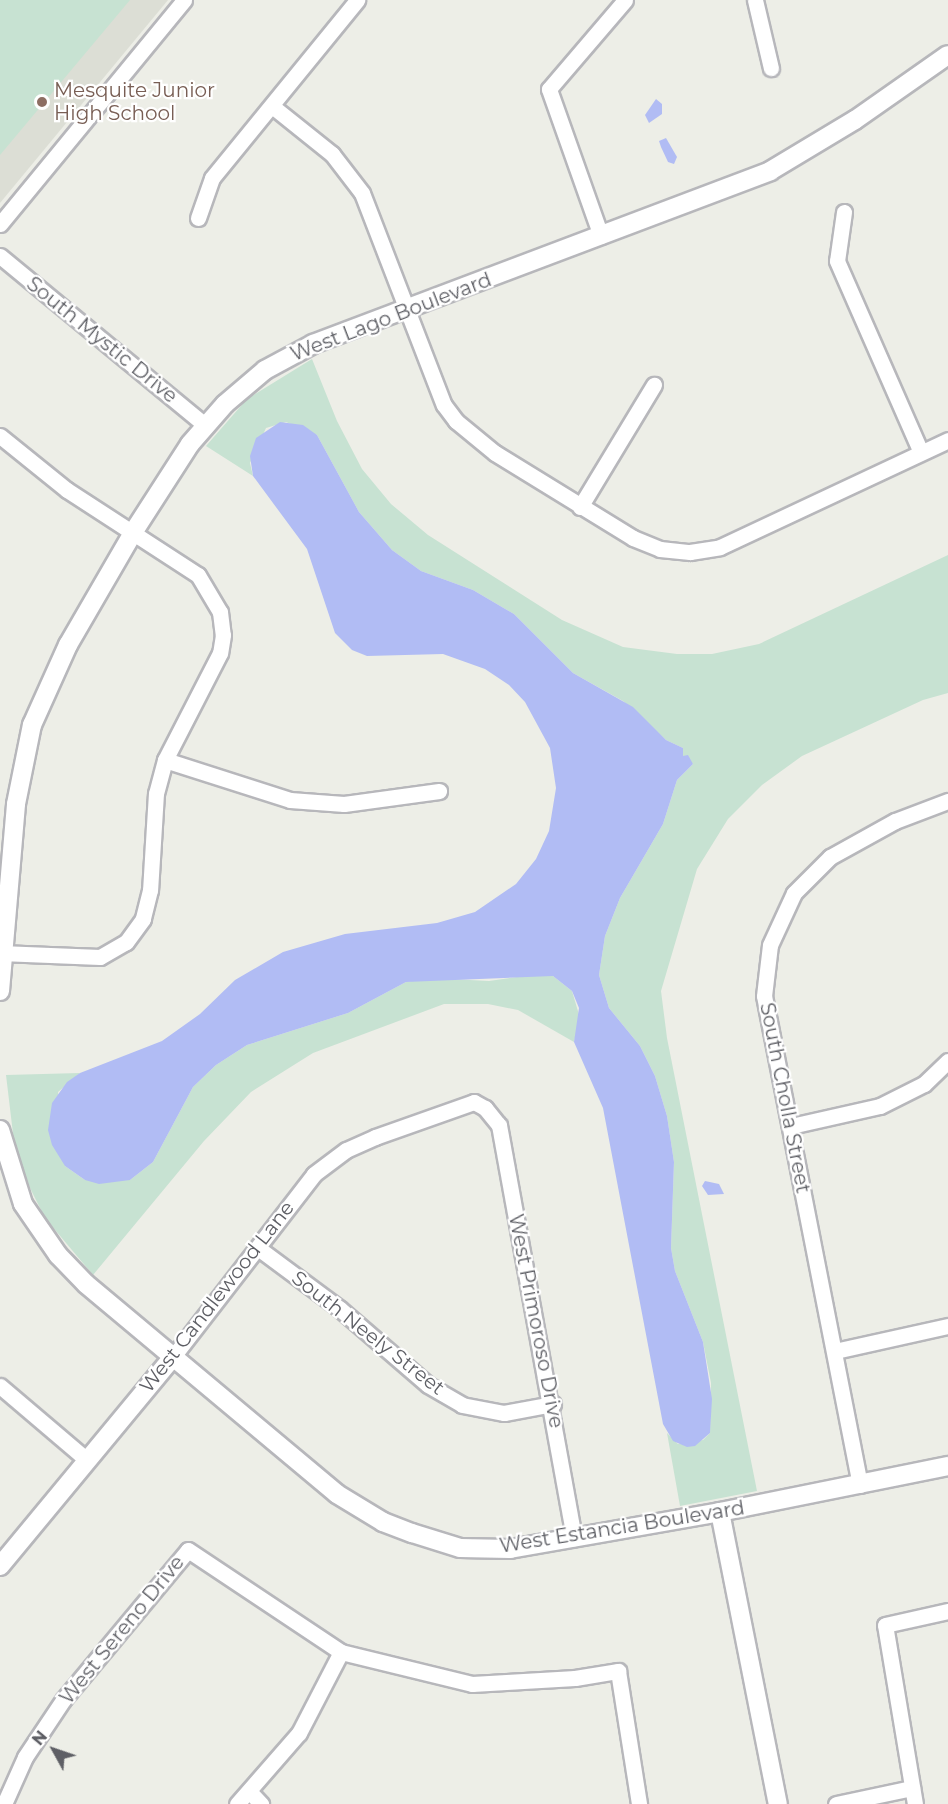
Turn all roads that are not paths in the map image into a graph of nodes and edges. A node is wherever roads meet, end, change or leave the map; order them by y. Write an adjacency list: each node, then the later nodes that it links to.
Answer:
1 (184, 0): 10 (street)
2 (357, 0): 7 (street)
3 (626, 0): 11 (street)
4 (755, 0): 6 (street)
5 (948, 55): 11 (street, West Lago Boulevard)
6 (771, 68)
7 (272, 106): 9 (street); 13 (street)
8 (844, 212): 18 (street)
9 (198, 218)
10 (0, 224)
11 (601, 236): 13 (street, West Lago Boulevard)
12 (0, 256): 15 (street, South Mystic Drive)
13 (407, 308): 15 (street, West Lago Boulevard); 19 (street)
14 (654, 385): 19 (street)
15 (204, 424): 20 (street, West Lago Boulevard)
16 (0, 436): 20 (street)
17 (948, 440): 18 (street)
18 (921, 452): 19 (street)
19 (580, 507)
20 (134, 531): 21 (street); 24 (street, West Lago Boulevard)
21 (165, 760): 22 (street); 24 (street)
22 (439, 791)
23 (948, 801): 28 (street, South Cholla Street)
24 (1, 953): 25 (street, West Lago Boulevard)
25 (0, 992)
26 (948, 1061): 28 (street)
27 (485, 1108): 30 (street, West Candlewood Lane); 35 (street, West Primoroso Drive)
28 (791, 1126): 32 (street, South Cholla Street)
29 (0, 1130): 33 (street)
30 (258, 1248): 33 (street, West Candlewood Lane); 35 (street, South Neely Street)
31 (948, 1326): 32 (street)
32 (836, 1352): 38 (street, South Cholla Street)
33 (172, 1358): 36 (street, West Candlewood Lane); 40 (street, West Estancia Boulevard)
34 (0, 1386): 36 (street)
35 (552, 1404): 40 (street, West Primoroso Drive)
36 (87, 1460): 41 (street, West Candlewood Lane)
37 (948, 1466): 38 (street, West Estancia Boulevard)
38 (860, 1485): 39 (street, West Estancia Boulevard)
39 (720, 1512): 40 (street, West Estancia Boulevard); 50 (street)
40 (574, 1538)
41 (0, 1566)
42 (948, 1611): 44 (street)
43 (341, 1652): 45 (street); 46 (street, West Sereno Drive); 49 (street)
44 (912, 1788): 51 (street); 52 (street)
45 (249, 1791): 47 (street); 48 (street)
46 (4, 1804)
47 (237, 1804)
48 (261, 1804)
49 (639, 1804)
50 (778, 1804)
51 (836, 1804)
52 (915, 1804)

